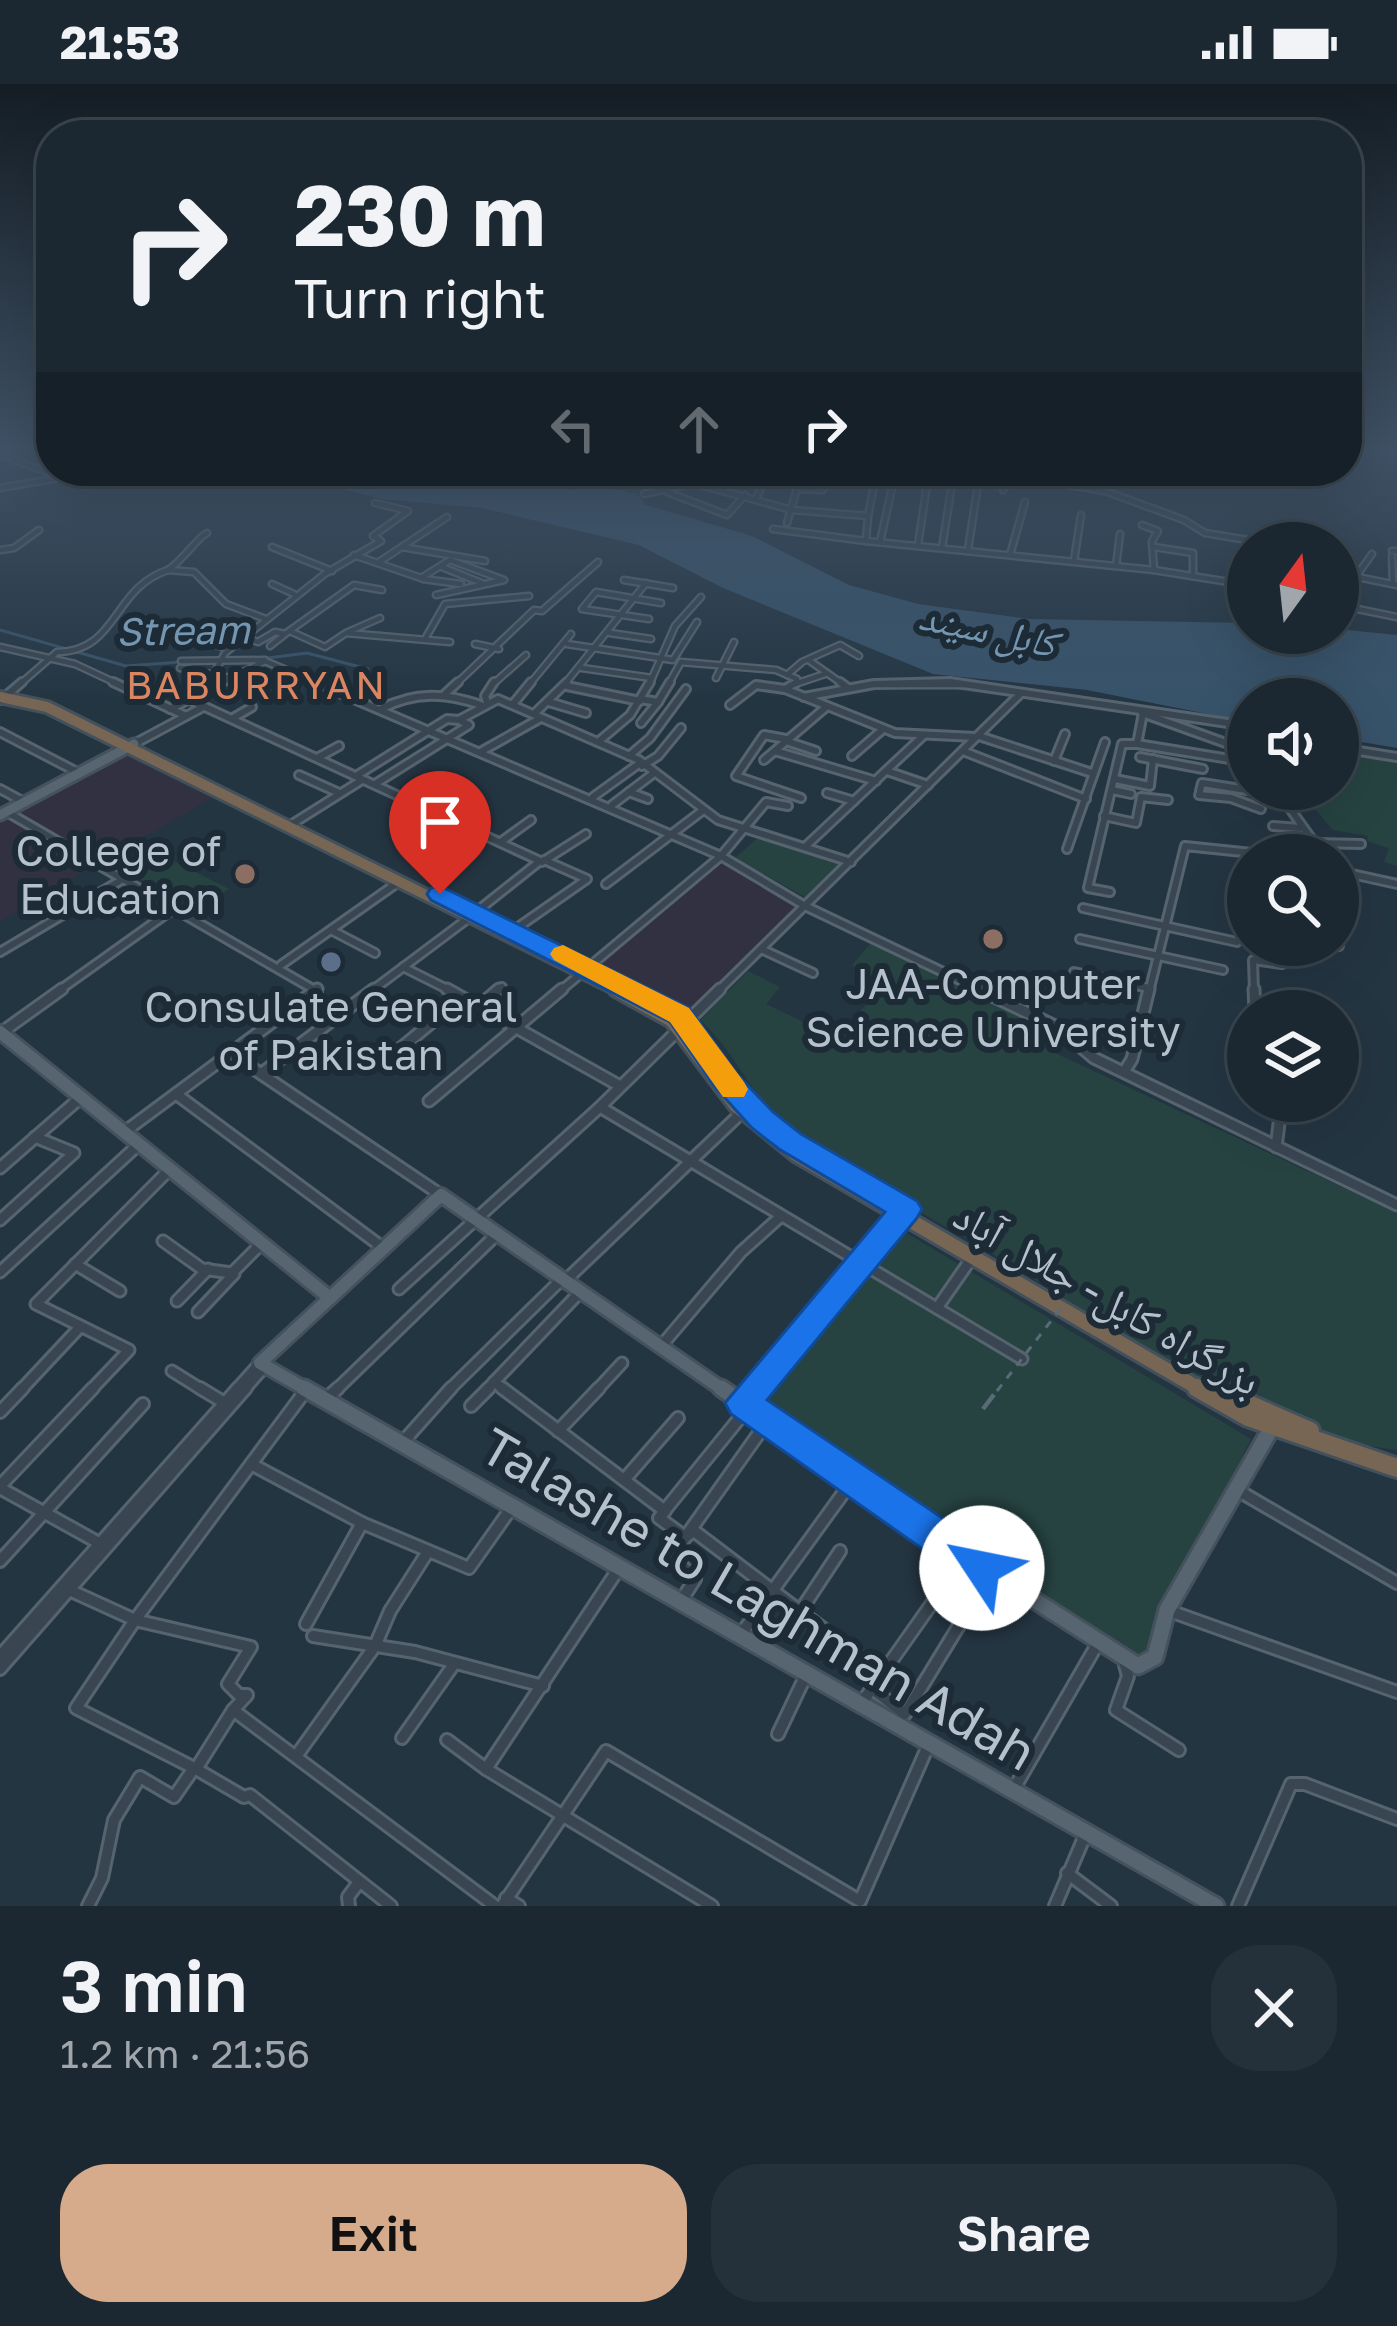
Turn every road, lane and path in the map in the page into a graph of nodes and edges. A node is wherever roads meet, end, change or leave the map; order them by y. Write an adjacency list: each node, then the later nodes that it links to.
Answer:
1 (36, 532): 18 (street)
2 (379, 532): 26 (street)
3 (424, 532): 20 (street)
4 (791, 532): 14 (street)
5 (867, 532): 16 (street)
6 (882, 532): 17 (street)
7 (920, 532): 19 (street)
8 (944, 532): 23 (street)
9 (972, 532): 24 (street)
10 (1017, 532): 28 (street)
11 (1078, 532): 31 (street)
12 (1158, 532): 21 (street)
13 (207, 533): 35 (street)
14 (800, 533): 16 (street)
15 (1120, 534): 33 (street)
16 (866, 541): 17 (street)
17 (880, 542): 19 (street)
18 (0, 545)
19 (918, 545): 23 (street)
20 (402, 547): 29 (street); 34 (street)
21 (1154, 547): 36 (street); 39 (street)
22 (272, 548): 37 (street)
23 (942, 548): 24 (street)
24 (968, 550): 28 (street)
25 (1394, 553): 48 (street)
26 (352, 554): 34 (street); 37 (street)
27 (1372, 554): 38 (street)
28 (1010, 555): 31 (street)
29 (485, 561)
30 (598, 562): 79 (street)
31 (1074, 562): 33 (street)
32 (441, 566): 40 (street); 47 (street); 47 (street)
33 (1116, 566): 36 (street)
34 (380, 567): 40 (street)
35 (168, 570): 61 (street); 83 (street)
36 (1154, 570): 39 (street)
37 (333, 572): 51 (street)
38 (1359, 572)
39 (1193, 575): 43 (street)
40 (422, 578): 46 (street)
41 (1359, 579): 48 (street)
42 (624, 580): 44 (street)
43 (1227, 581)
44 (646, 583): 49 (street); 55 (street)
45 (272, 584): 51 (street)
46 (461, 584)
47 (486, 585): 52 (street)
48 (1395, 585)
49 (673, 588)
50 (382, 590): 64 (street)
51 (295, 594): 61 (street)
52 (436, 595)
53 (529, 596): 70 (street)
54 (701, 597): 86 (street)
55 (635, 599): 56 (street); 58 (street); 58 (street)
56 (661, 602)
57 (1359, 609): 59 (street)
58 (622, 616): 62 (street); 66 (street)
59 (1397, 617)
60 (380, 618): 65 (street)
61 (266, 619): 68 (street)
62 (649, 619)
63 (698, 622): 86 (street)
64 (288, 633): 65 (street); 68 (street); 76 (street)
65 (346, 633): 70 (street)
66 (608, 633): 71 (street); 80 (street)
67 (571, 634): 75 (street)
68 (245, 637): 78 (street)
69 (203, 638): 78 (street)
70 (425, 639): 72 (street)
71 (651, 639)
72 (450, 642)
73 (734, 642): 90 (street)
74 (475, 644): 79 (street)
75 (567, 644): 80 (street); 112 (street)
76 (270, 646)
77 (0, 647): 83 (street)
78 (232, 648): 88 (street)
79 (501, 649): 84 (street)
80 (595, 650): 86 (street); 91 (street)
81 (526, 655): 89 (street)
82 (859, 656): 87 (street)
83 (49, 657): 105 (street); 117 (street)
84 (491, 657): 89 (street); 103 (street)
85 (265, 659): 88 (street); 97 (street); 118 (street)
86 (658, 659): 95 (street)
87 (809, 660): 93 (street); 94 (street)
88 (222, 662): 92 (street); 92 (street)
89 (515, 663): 111 (street)
90 (723, 666): 94 (street); 96 (street); 110 (street)
91 (582, 668): 95 (street); 99 (street)
92 (214, 673): 97 (street)
93 (825, 674): 98 (street); 102 (street)
94 (787, 675): 98 (street)
95 (652, 678): 108 (street)
96 (716, 678)
97 (233, 679): 107 (street)
98 (798, 680): 101 (street)
99 (565, 686): 108 (street); 109 (street)
100 (686, 689): 148 (street)
101 (785, 689): 106 (street); 113 (street)
102 (849, 689): 104 (street); 106 (street)
103 (445, 694): 111 (street); 118 (street)
104 (1021, 694): 119 (street); 134 (street)
105 (2, 696): 141 (highway, بزرگراه کابل- جلال آباد)
106 (804, 697): 116 (street)
107 (189, 699): 114 (street); 117 (street)
108 (640, 700): 110 (street); 137 (street)
109 (548, 702): 120 (street); 123 (street)
110 (658, 702): 127 (street)
111 (485, 704): 112 (street); 125 (street)
112 (513, 704): 123 (street)
113 (730, 705)
114 (204, 706): 122 (street); 124 (street)
115 (252, 707): 124 (street)
116 (825, 708): 129 (street); 136 (street)
117 (170, 709): 122 (street)
118 (380, 710): 130 (street)
119 (1125, 710): 121 (street); 126 (street)
120 (586, 713)
121 (1143, 713): 139 (street); 140 (street)
122 (186, 716): 141 (street)
123 (537, 716): 137 (street); 147 (street)
124 (232, 718): 152 (street)
125 (459, 720): 130 (street); 135 (street)
126 (1227, 722)
127 (641, 723)
128 (681, 728): 157 (street)
129 (883, 729): 132 (street); 149 (street)
130 (429, 730): 135 (street); 164 (street)
131 (0, 732): 160 (street)
132 (925, 734): 134 (street); 159 (street)
133 (1065, 734): 156 (street)
134 (977, 736): 145 (street); 156 (street)
135 (448, 737): 147 (street); 169 (street)
136 (786, 740): 143 (street); 144 (street); 180 (street)
137 (598, 742): 148 (street)
138 (1105, 742): 162 (street)
139 (1227, 743)
140 (1136, 744): 154 (street); 166 (street)
141 (131, 746): 160 (main road); 194 (highway, بزرگراه کابل- جلال آباد)
142 (339, 746): 152 (street)
143 (775, 751): 155 (street); 167 (street)
144 (816, 751)
145 (963, 751): 170 (street); 182 (street)
146 (1359, 751): 151 (street)
147 (482, 752): 178 (street)
148 (628, 756): 157 (street)
149 (852, 757)
150 (1140, 757): 153 (street)
151 (1397, 757)
152 (318, 758): 164 (street)
153 (1153, 759): 158 (street); 166 (street)
154 (1227, 759)
155 (764, 760)
156 (1054, 761): 162 (street)
157 (641, 765): 161 (street); 168 (street)
158 (1203, 769)
159 (887, 771): 167 (street); 170 (street)
160 (80, 773): 185 (main road)
161 (654, 773): 174 (street); 190 (street)
162 (1091, 773): 182 (street)
163 (299, 775): 175 (street)
164 (360, 777): 169 (street); 175 (street)
165 (444, 779): 184 (street)
166 (1115, 779): 173 (street)
167 (876, 781): 186 (street)
168 (611, 783): 174 (street); 178 (street)
169 (375, 784): 184 (street)
170 (928, 784): 207 (street)
171 (1227, 786): 179 (street)
172 (0, 789): 185 (street)
173 (1112, 790): 177 (street); 192 (street)
174 (629, 791): 181 (street); 187 (street)
175 (341, 793): 194 (street)
176 (827, 793): 186 (street)
177 (1131, 794)
178 (591, 797): 187 (street)
179 (1227, 797)
180 (801, 798)
181 (648, 799)
182 (1086, 799): 203 (street)
183 (1168, 800): 192 (street)
184 (411, 801): 201 (street)
185 (24, 802): 191 (main road)
186 (856, 802): 202 (street)
187 (611, 806): 198 (street)
188 (788, 806): 197 (street)
189 (1290, 810): 196 (street)
190 (702, 812): 197 (street); 198 (street)
191 (3, 813): 209 (street)
192 (1104, 816): 213 (street)
193 (531, 820): 201 (street)
194 (291, 825): 210 (highway, بزرگراه کابل- جلال آباد); 217 (highway, بزرگراه کابل- جلال آباد)
195 (1273, 826): 196 (street)
196 (1302, 828): 199 (street)
197 (746, 830): 202 (street); 205 (street)
198 (673, 834): 205 (street); 211 (street)
199 (1306, 834)
200 (586, 835): 206 (street)
201 (500, 842): 206 (street)
202 (807, 845): 207 (street)
203 (1067, 849)
204 (1227, 849): 218 (street)
205 (722, 856): 214 (street); 229 (street)
206 (543, 861): 217 (street); 220 (street)
207 (851, 862): 214 (street)
208 (1359, 875): 212 (street)
209 (124, 878): 215 (street); 223 (street)
210 (400, 881): 217 (highway, بزرگراه کابل- جلال آباد); 219 (street)
211 (607, 884)
212 (1397, 884)
213 (1110, 892)
214 (806, 905): 224 (street); 242 (street)
215 (176, 907): 227 (street); 239 (street)
216 (1084, 908): 218 (street)
217 (474, 914): 220 (highway, بزرگراه کابل- جلال آباد); 228 (street); 229 (highway, بزرگراه کابل- جلال آباد)
218 (1165, 926): 222 (street); 226 (street)
219 (331, 930): 225 (street); 227 (street)
220 (514, 930): 229 (highway, بزرگراه کابل- جلال آباد)
221 (1080, 939): 226 (street)
222 (1227, 940)
223 (2, 948)
224 (761, 949): 232 (street); 237 (street)
225 (375, 953)
226 (1158, 957): 230 (street); 234 (street)
227 (281, 965): 240 (street)
228 (403, 968): 235 (street); 243 (street)
229 (588, 969): 237 (highway, بزرگراه کابل- جلال آباد); 238 (street)
230 (1223, 970)
231 (1074, 972): 234 (street)
232 (813, 974)
233 (502, 987): 236 (street)
234 (1150, 988): 242 (street)
235 (461, 998): 236 (street); 241 (street)
236 (479, 1006): 238 (street)
237 (682, 1024): 244 (street); 262 (highway, بزرگراه کابل- جلال آباد)
238 (520, 1026): 244 (street); 247 (street)
239 (1, 1032): 246 (main road)
240 (233, 1055): 243 (street); 245 (street)
241 (388, 1058)
242 (1124, 1072): 254 (street)
243 (262, 1073): 260 (street)
244 (620, 1086): 248 (street)
245 (176, 1094): 251 (street); 269 (street)
246 (79, 1099): 251 (main road); 252 (street)
247 (429, 1102)
248 (599, 1107): 257 (street); 264 (street)
249 (738, 1116): 257 (street)
250 (1279, 1122): 254 (street)
251 (122, 1134): 253 (main road)
252 (35, 1137): 256 (street); 265 (street)
253 (137, 1146): 259 (main road); 274 (street)
254 (1276, 1147): 261 (street)
255 (0, 1153): 256 (street)
256 (13, 1157): 258 (street)
257 (689, 1162): 263 (street); 276 (street)
258 (0, 1168)
259 (168, 1171): 268 (main road); 272 (street)
260 (442, 1195): 264 (main road); 269 (main road)
261 (1397, 1205)
262 (903, 1212): 270 (street); 300 (highway, بزرگراه کابل- جلال آباد); 304 (highway, بزرگراه کابل- جلال آباد)
263 (780, 1217): 270 (street); 285 (street)
264 (477, 1219): 266 (main road); 277 (street)
265 (0, 1220)
266 (498, 1233): 276 (main road); 292 (street)
267 (163, 1241): 273 (street)
268 (261, 1244): 275 (street); 280 (main road)
269 (382, 1247): 280 (main road)
270 (861, 1262): 282 (street); 296 (street)
271 (969, 1262): 282 (street)
272 (75, 1264): 279 (street); 284 (street)
273 (209, 1268): 275 (street); 281 (street)
274 (0, 1272)
275 (235, 1273): 283 (street)
276 (564, 1279): 278 (main road); 302 (street)
277 (399, 1289)
278 (582, 1290): 285 (main road); 290 (street)
279 (121, 1291)
280 (330, 1298): 288 (main road)
281 (177, 1300)
282 (937, 1308): 286 (street)
283 (198, 1312)
284 (80, 1327): 297 (street); 307 (street)
285 (662, 1345): 296 (main road)
286 (1022, 1359)
287 (622, 1363): 301 (street)
288 (262, 1365): 291 (main road, Talashe to Laghman Adah); 293 (street); 323 (street)
289 (172, 1371): 293 (street)
290 (494, 1382): 295 (street); 301 (street)
291 (306, 1390): 292 (main road, Talashe to Laghman Adah); 303 (street)
292 (324, 1401): 302 (main road, Talashe to Laghman Adah)
293 (224, 1402): 314 (street)
294 (143, 1404): 311 (street)
295 (471, 1406)
296 (745, 1406): 299 (main road); 310 (street)
297 (0, 1412)
298 (678, 1418): 305 (street)
299 (767, 1421): 306 (main road); 313 (street)
300 (1272, 1427): 304 (highway, بزرگراه کابل- جلال آباد); 308 (main road)
301 (558, 1431): 305 (street)
302 (402, 1443): 309 (main road, Talashe to Laghman Adah)
303 (250, 1464): 312 (street); 327 (street)
304 (1397, 1464)
305 (624, 1480): 310 (street)
306 (853, 1480): 317 (main road); 322 (street)
307 (0, 1487): 311 (street)
308 (1239, 1491): 321 (street); 325 (main road)
309 (513, 1506): 316 (street); 319 (main road, Talashe to Laghman Adah)
310 (665, 1510): 313 (street)
311 (44, 1513): 314 (street); 318 (street)
312 (362, 1523): 316 (street); 330 (street)
313 (694, 1531): 322 (street); 324 (street)
314 (99, 1543): 323 (street)
315 (840, 1551): 326 (street)
316 (427, 1553): 330 (street)
317 (965, 1556): 320 (main road); 336 (street)
318 (0, 1561)
319 (620, 1567): 324 (main road, Talashe to Laghman Adah); 337 (street)
320 (991, 1573): 329 (main road); 336 (street)
321 (1397, 1583)
322 (774, 1587): 326 (street); 328 (street)
323 (65, 1588): 327 (street); 331 (street); 334 (street)
324 (680, 1600): 335 (main road, Talashe to Laghman Adah)
325 (1167, 1610): 333 (main road); 338 (street)
326 (800, 1612): 336 (street)
327 (135, 1619): 340 (street); 355 (street)
328 (744, 1630)
329 (1098, 1643): 333 (main road); 348 (street)
330 (375, 1646): 332 (street); 346 (street)
331 (0, 1656)
332 (454, 1664): 337 (street); 342 (street)
333 (1138, 1666): 345 (street)
334 (0, 1669)
335 (806, 1674): 339 (main road, Talashe to Laghman Adah); 341 (street)
336 (883, 1674): 339 (street)
337 (543, 1686): 347 (street)
338 (1397, 1692)
339 (854, 1702): 344 (main road, Talashe to Laghman Adah)
340 (233, 1710): 346 (street); 353 (street)
341 (778, 1734)
342 (402, 1738)
343 (447, 1740): 347 (street)
344 (928, 1745): 348 (main road, Talashe to Laghman Adah); 349 (street)
345 (1179, 1750)
346 (297, 1755): 354 (street)
347 (486, 1769): 349 (street)
348 (1012, 1792): 351 (main road, Talashe to Laghman Adah)
349 (562, 1815): 354 (street); 358 (street)
350 (1397, 1819): 362 (street)
351 (1086, 1832): 352 (street); 361 (main road, Talashe to Laghman Adah)
352 (1067, 1874): 359 (street); 360 (street)
353 (359, 1882): 356 (street); 357 (street)
354 (506, 1904)
355 (88, 1906)
356 (349, 1906)
357 (391, 1906)
358 (712, 1906)
359 (1055, 1906)
360 (1111, 1906)
361 (1216, 1906)
362 (1238, 1906)

